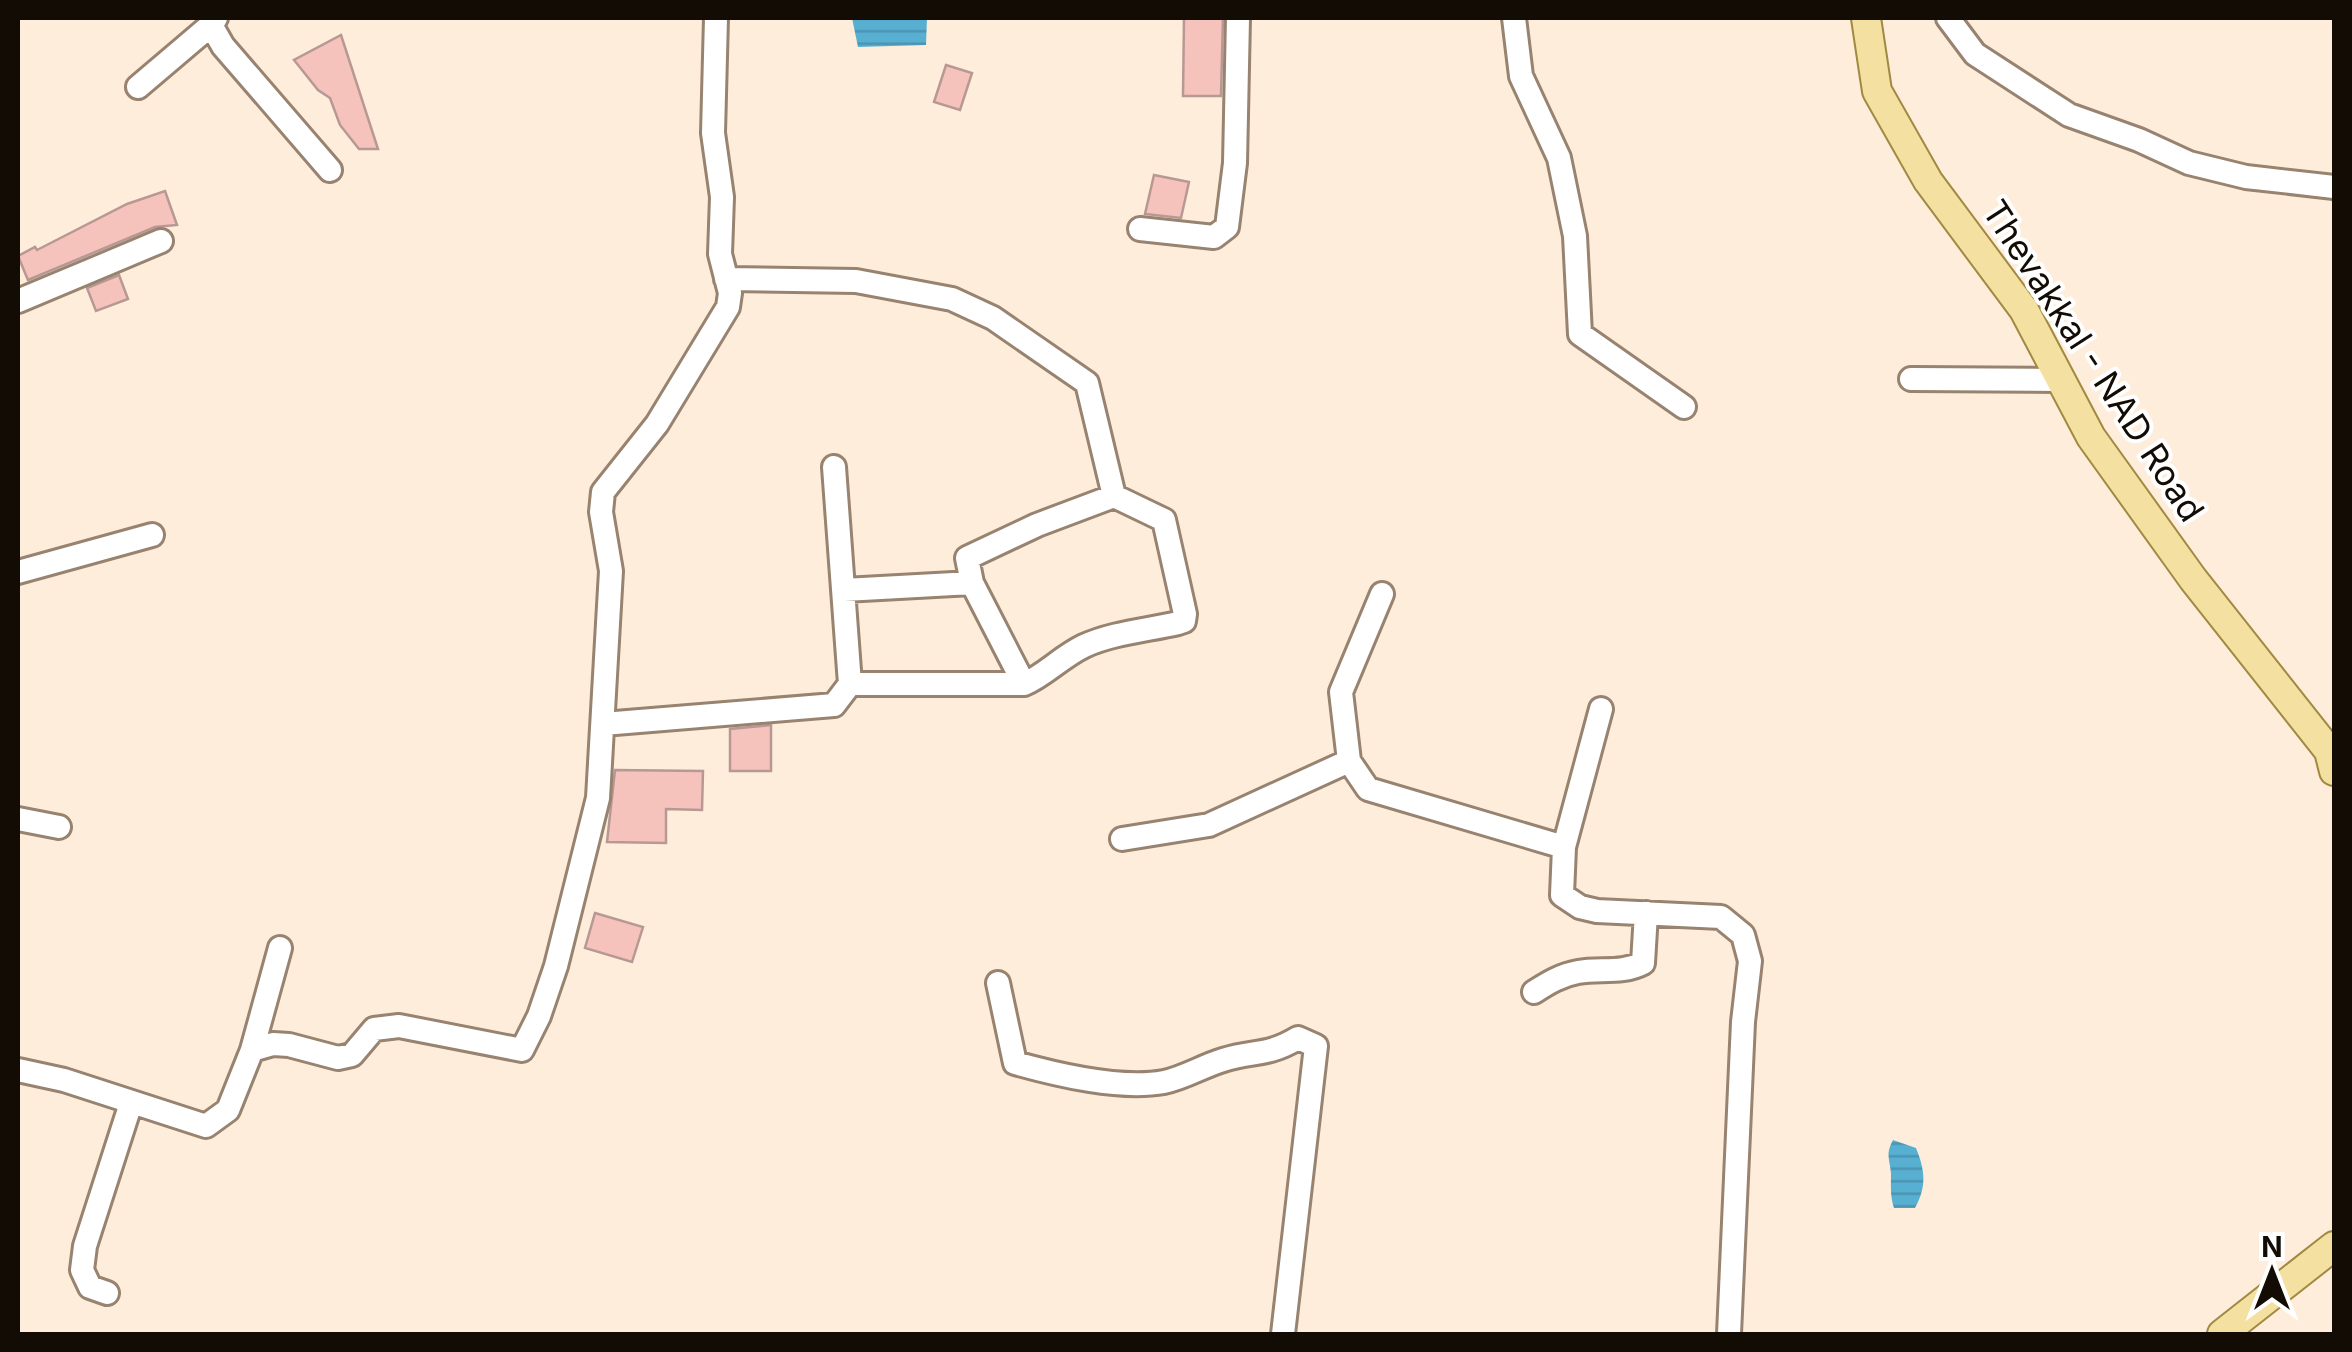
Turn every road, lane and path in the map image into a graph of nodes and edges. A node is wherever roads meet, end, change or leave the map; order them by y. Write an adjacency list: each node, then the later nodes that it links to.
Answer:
1 (716, 18): 12 (street)
2 (1238, 18): 10 (street)
3 (1514, 18): 16 (street)
4 (1866, 18): 15 (main road, Thevakkal - NAD Road)
5 (1948, 18): 9 (street)
6 (214, 22): 7 (street); 8 (street)
7 (138, 87)
8 (330, 170)
9 (2334, 187)
10 (1140, 229)
11 (161, 241): 13 (street)
12 (726, 279): 18 (street); 27 (street)
13 (18, 301)
14 (1911, 378): 15 (street)
15 (2059, 380): 29 (main road, Thevakkal - NAD Road)
16 (1684, 407)
17 (834, 466): 22 (street)
18 (1114, 496): 21 (street); 25 (street)
19 (152, 535): 20 (street)
20 (18, 572)
21 (972, 583): 22 (street); 25 (street)
22 (844, 590): 24 (street)
23 (1382, 594): 28 (street)
24 (850, 684): 25 (street); 27 (street)
25 (1024, 684)
26 (1601, 710): 33 (street)
27 (603, 724): 38 (street)
28 (1349, 761): 32 (street); 33 (street)
29 (2334, 772)
30 (18, 819): 31 (street)
31 (59, 827)
32 (1122, 838)
33 (1564, 847): 34 (street)
34 (1646, 913): 37 (street); 44 (street)
35 (280, 948): 38 (street)
36 (998, 984): 43 (street)
37 (1534, 992)
38 (252, 1050): 40 (street)
39 (18, 1070): 40 (street)
40 (131, 1103): 42 (street)
41 (2334, 1246): 45 (main road)
42 (107, 1293)
43 (1283, 1334)
44 (1729, 1334)
45 (2222, 1334)

